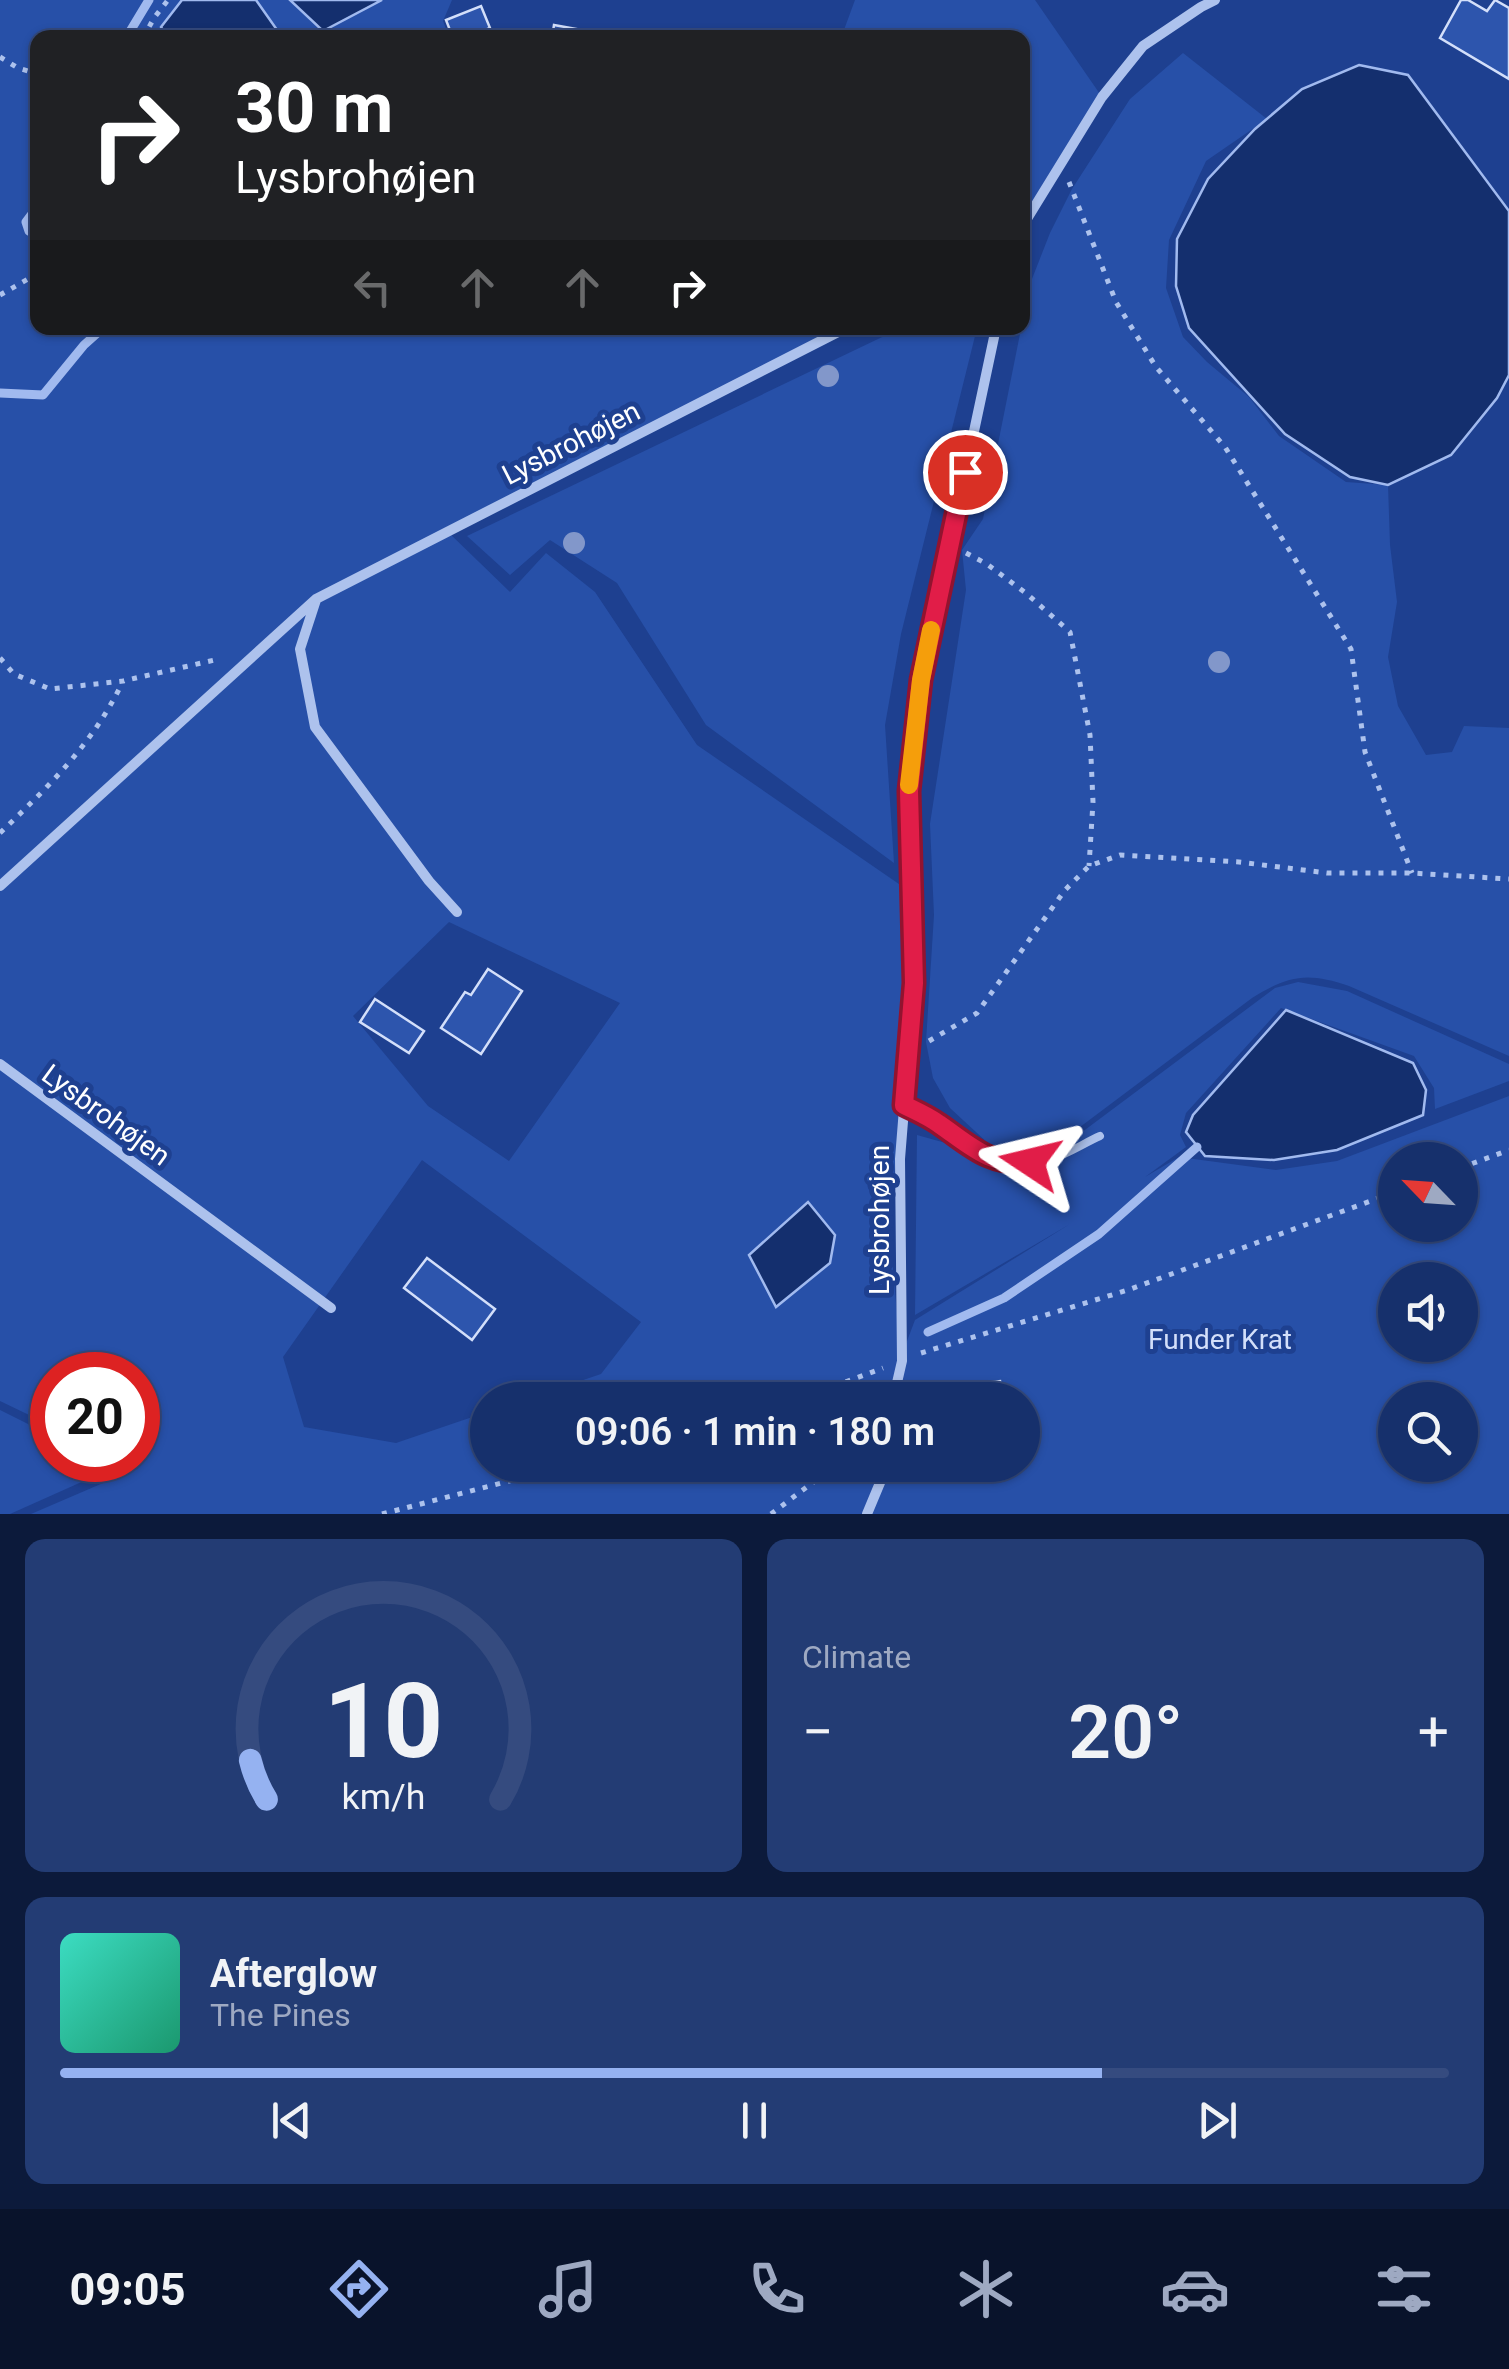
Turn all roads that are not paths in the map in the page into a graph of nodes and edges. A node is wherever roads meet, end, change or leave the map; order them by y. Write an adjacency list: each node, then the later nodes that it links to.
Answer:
1 (1215, 0): 2 (street)
2 (1030, 214)
3 (832, 335): 5 (street, Lysbrohøjen)
4 (995, 335): 9 (street, Lysbrohøjen)
5 (316, 599): 6 (street, Lysbrohøjen); 7 (street)
6 (0, 886)
7 (457, 912)
8 (0, 1064): 11 (street, Lysbrohøjen)
9 (904, 1105): 10 (lane); 12 (street, Lysbrohøjen)
10 (1100, 1136)
11 (331, 1308)
12 (897, 1382)
13 (880, 1482): 14 (street)
14 (867, 1514)

